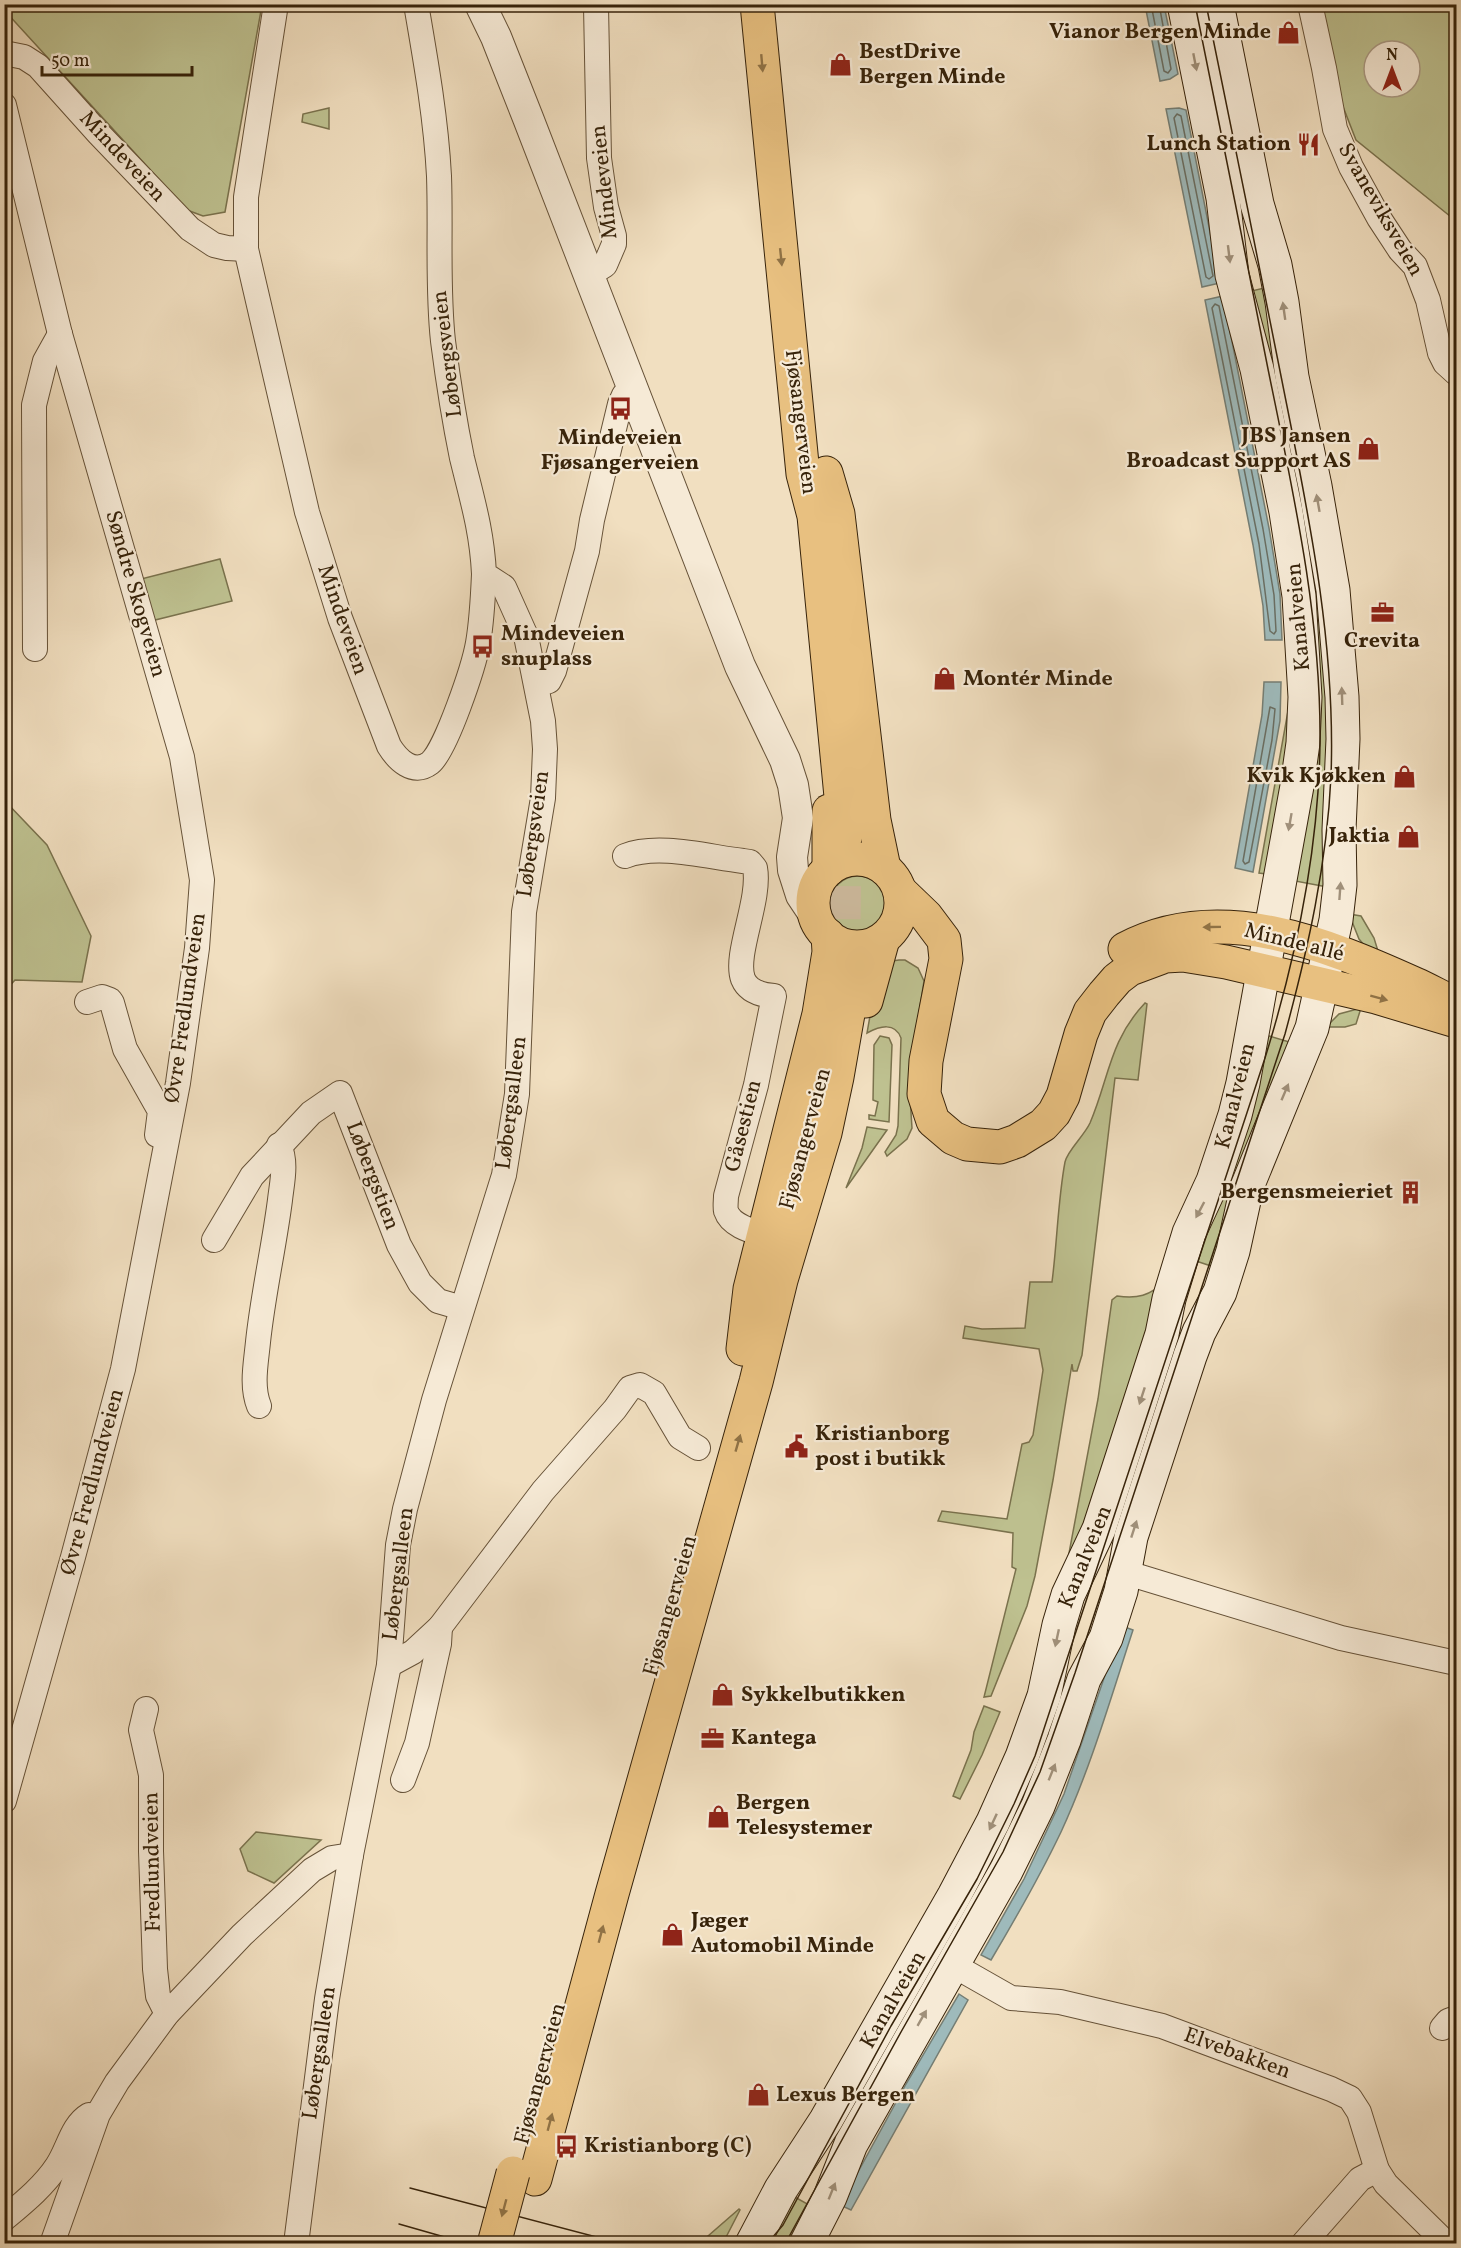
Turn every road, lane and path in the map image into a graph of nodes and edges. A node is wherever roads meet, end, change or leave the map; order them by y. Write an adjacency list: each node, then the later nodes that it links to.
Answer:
1 (276, 4): 12 (street, Mindeveien)
2 (416, 4): 18 (street, Løbergsveien)
3 (480, 4): 13 (street, Mindeveien)
4 (757, 4): 17 (main road, Fjøsangerveien, one-way to 17)
5 (778, 4): 17 (main road, Fjøsangerveien)
6 (1184, 4): 29 (main road, Kanalveien, one-way to 29)
7 (1217, 4): 31 (main road, Kanalveien, one-way to 7)
8 (1310, 4): 15 (street, Svaneviksveien)
9 (596, 6): 13 (street, Mindeveien)
10 (4, 53): 12 (street, Mindeveien)
11 (4, 105): 14 (street, Søndre Skogveien)
12 (246, 249): 18 (street, Mindeveien)
13 (589, 275): 16 (street, Mindeveien)
14 (60, 334): 19 (street); 24 (street, Søndre Skogveien)
15 (1456, 373)
16 (632, 388): 20 (street); 21 (street, Mindeveien)
17 (814, 474): 22 (main road, Fjøsangerveien); 25 (main road); 26 (main road)
18 (484, 574): 20 (street, Løbergsveien)
19 (35, 649)
20 (537, 686): 27 (street, Løbergsveien)
21 (798, 828): 25 (street); 28 (street)
22 (852, 839)
23 (625, 856): 41 (street, Gåsestien)
24 (200, 857): 40 (street, Øvre Fredlundveien)
25 (827, 872): 26 (main road); 28 (main road)
26 (892, 879): 30 (main road); 32 (main road, Minde allé)
27 (524, 912): 43 (street, Løbergsalleen)
28 (821, 926): 30 (main road); 41 (main road)
29 (1270, 932): 31 (main road, Minde allé); 33 (main road, Kanalveien); 38 (main road, Minde allé, one-way to 38)
30 (885, 937): 32 (main road); 45 (main road)
31 (1330, 949): 34 (main road, Kanalveien); 36 (main road, Minde allé)
32 (942, 969): 38 (main road, Minde allé)
33 (1263, 971): 34 (main road, Minde allé); 38 (main road, Minde allé); 66 (main road, Kanalveien, one-way to 66)
34 (1322, 986): 37 (main road, Minde allé, one-way to 37); 48 (main road, Kanalveien, one-way to 34)
35 (87, 1002): 40 (street, Øvre Fredlundveien)
36 (1456, 1004)
37 (1456, 1021)
38 (1027, 1134)
39 (279, 1145): 42 (street, Løbergstien); 43 (street, Løbergstien); 46 (street)
40 (164, 1159): 54 (street, Øvre Fredlundveien)
41 (765, 1235): 44 (main road)
42 (214, 1240)
43 (462, 1308): 51 (street, Løbergsalleen)
44 (743, 1350): 45 (main road, Fjøsangerveien); 60 (main road, Fjøsangerveien)
45 (756, 1382): 60 (main road, Fjøsangerveien, one-way to 45)
46 (259, 1406)
47 (698, 1448): 49 (street)
48 (1124, 1572): 50 (street, Kanalveien); 56 (main road, Kanalveien, one-way to 48)
49 (440, 1627): 51 (street); 53 (street)
50 (1456, 1663)
51 (389, 1665): 55 (street, Løbergsalleen)
52 (146, 1709): 57 (street, Fredlundveien)
53 (403, 1780)
54 (4, 1801)
55 (351, 1855): 57 (street); 63 (street, Løbergsalleen)
56 (952, 1965): 59 (street, Elvebakken); 67 (main road, Kanalveien, one-way to 56)
57 (167, 2014): 58 (street)
58 (98, 2114): 61 (street); 62 (street)
59 (1377, 2170): 68 (street); 69 (street, Elvebakken)
60 (524, 2176): 64 (main road, Fjøsangerveien, one-way to 64, bridge); 65 (main road, Fjøsangerveien)
61 (4, 2219)
62 (52, 2244)
63 (296, 2244)
64 (494, 2244)
65 (517, 2244)
66 (752, 2244)
67 (806, 2244)
68 (1303, 2244)
69 (1447, 2244)

